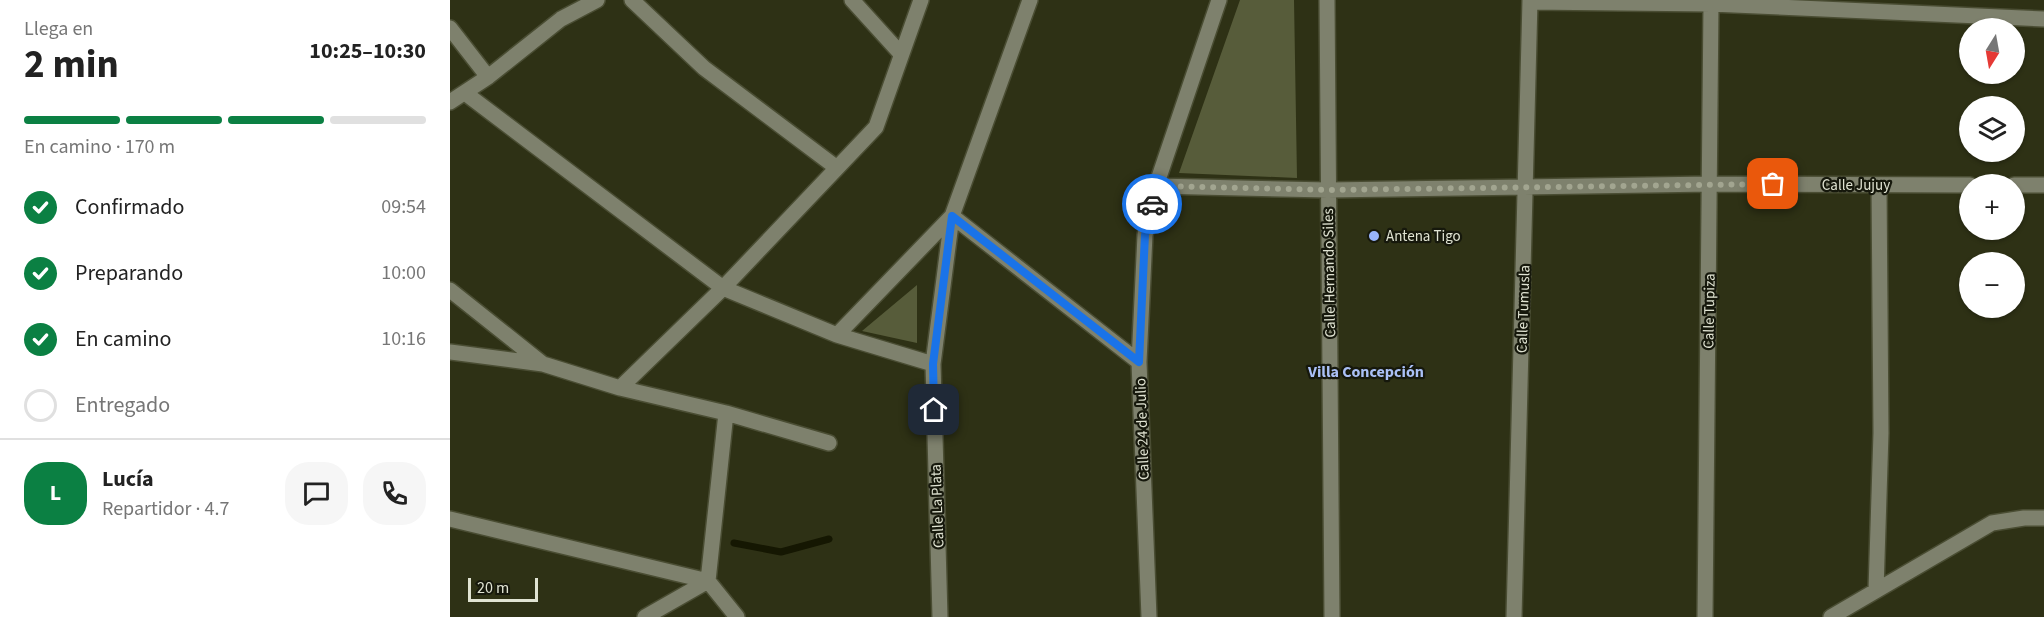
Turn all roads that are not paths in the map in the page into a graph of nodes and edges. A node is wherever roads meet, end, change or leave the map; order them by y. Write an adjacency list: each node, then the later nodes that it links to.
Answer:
1 (597, 0): 13 (street)
2 (632, 0): 16 (street)
3 (852, 0): 12 (street)
4 (921, 0): 12 (street)
5 (1030, 0): 25 (street)
6 (1219, 0): 22 (street, Calle 24 de Julio)
7 (1327, 0): 24 (street, Calle Hernando Siles)
8 (1530, 1): 9 (street); 23 (street, Calle Tumusla)
9 (1711, 4): 10 (street); 17 (street, Calle Tupiza)
10 (2044, 19)
11 (450, 28): 13 (street)
12 (901, 54): 16 (street)
13 (488, 77): 14 (street)
14 (465, 93): 15 (street); 26 (street)
15 (450, 102)
16 (837, 168): 26 (street)
17 (1710, 184): 18 (street, Calle Jujuy); 23 (street, Calle Jujuy); 46 (street, Calle Tupiza)
18 (1879, 185): 19 (street, Calle Jujuy); 39 (street)
19 (1959, 185)
20 (2025, 185): 21 (street)
21 (2044, 185)
22 (1156, 186): 24 (street, Calle Jujuy); 30 (street, Calle 24 de Julio)
23 (1527, 186): 24 (street, Calle Jujuy); 45 (street, Calle Tumusla)
24 (1328, 190): 44 (street, Calle Hernando Siles)
25 (952, 216): 28 (street); 30 (street); 32 (street, Calle La Plata)
26 (723, 288): 28 (street); 33 (street)
27 (450, 290): 31 (street)
28 (837, 335): 32 (street)
29 (450, 352): 31 (street)
30 (1139, 362): 43 (street, Calle 24 de Julio)
31 (543, 364): 33 (street)
32 (933, 364): 42 (street, Calle La Plata)
33 (620, 388): 34 (street)
34 (726, 412): 35 (street); 38 (street)
35 (829, 443)
36 (2044, 518): 39 (street)
37 (450, 519): 38 (street)
38 (708, 581): 40 (street); 41 (street)
39 (1876, 590): 47 (street)
40 (645, 617)
41 (737, 617)
42 (940, 617)
43 (1149, 617)
44 (1332, 617)
45 (1514, 617)
46 (1705, 617)
47 (1831, 617)

